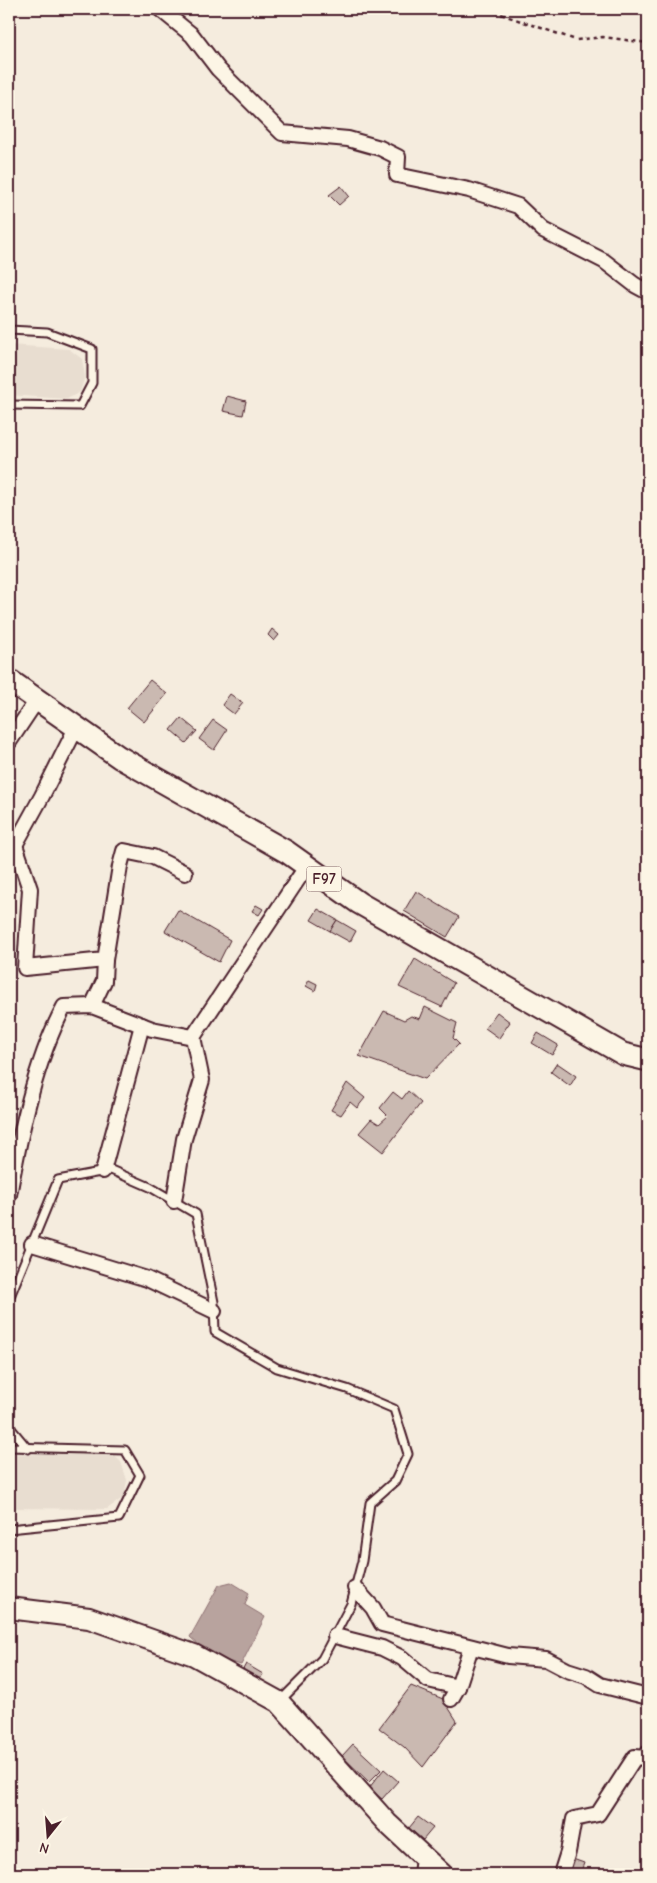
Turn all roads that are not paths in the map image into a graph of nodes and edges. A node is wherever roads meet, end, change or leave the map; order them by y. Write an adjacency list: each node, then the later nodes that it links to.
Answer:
1 (160, 9): 2 (street)
2 (648, 292)
3 (9, 330): 4 (lane)
4 (9, 405)
5 (9, 680): 6 (main road, F97)
6 (37, 700): 7 (main road, F97); 8 (street)
7 (76, 728): 9 (street); 10 (main road, F97)
8 (9, 742)
9 (12, 839): 12 (street)
10 (306, 866): 15 (street); 16 (main road, F97)
11 (185, 873): 12 (street)
12 (106, 960): 13 (street)
13 (92, 1006): 14 (street); 18 (street)
14 (142, 1025): 15 (street); 17 (street)
15 (192, 1037): 19 (street)
16 (648, 1060)
17 (103, 1171): 19 (lane); 20 (lane)
18 (9, 1195)
19 (174, 1201): 22 (lane)
20 (32, 1244): 21 (lane); 22 (street)
21 (9, 1299)
22 (214, 1311): 27 (lane)
23 (9, 1426): 25 (lane)
24 (9, 1448): 25 (lane)
25 (28, 1449): 26 (lane)
26 (9, 1530)
27 (355, 1588): 29 (lane); 30 (street)
28 (9, 1608): 32 (main road)
29 (334, 1636): 30 (street); 32 (lane)
30 (471, 1647): 31 (street)
31 (648, 1697)
32 (279, 1702): 34 (main road)
33 (648, 1753): 36 (street)
34 (422, 1866): 35 (main road)
35 (442, 1874)
36 (561, 1874)

